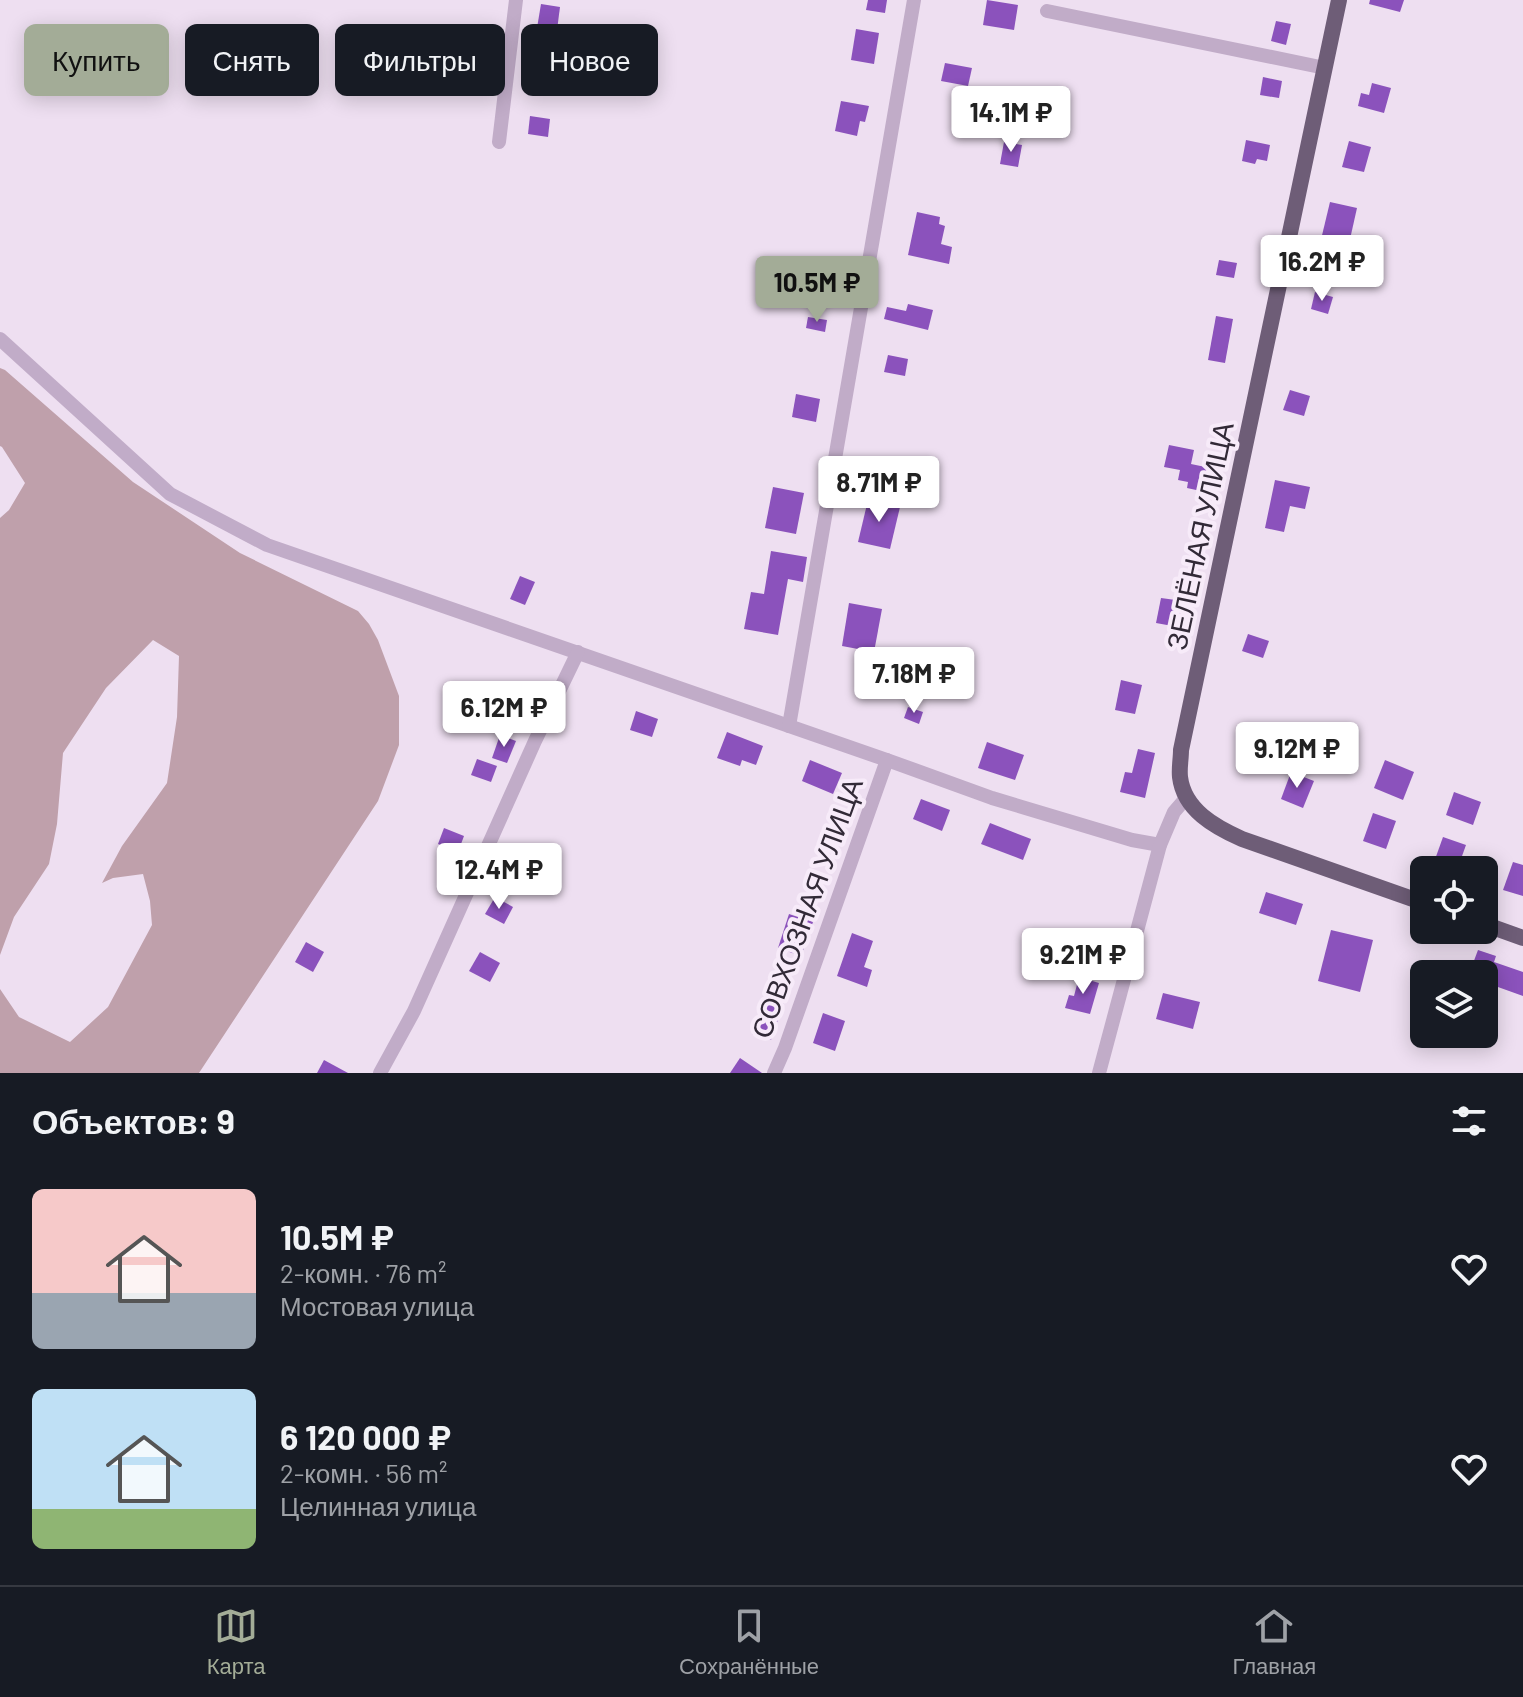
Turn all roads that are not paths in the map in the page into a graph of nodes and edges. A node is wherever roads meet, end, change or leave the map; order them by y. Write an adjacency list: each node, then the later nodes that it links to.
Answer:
1 (516, 0): 6 (street)
2 (914, 0): 9 (street)
3 (1339, 0): 5 (main road, ЗЕЛЁНАЯ УЛИЦА)
4 (1047, 11): 5 (street)
5 (1325, 68): 11 (main road, ЗЕЛЁНАЯ УЛИЦА)
6 (499, 142)
7 (0, 339): 8 (street)
8 (578, 652): 9 (street); 16 (street)
9 (789, 726): 10 (street)
10 (887, 760): 12 (street); 17 (street, СОВХОЗНАЯ УЛИЦА)
11 (1187, 797): 12 (street); 13 (main road)
12 (1160, 845): 18 (street)
13 (1410, 898)
14 (1498, 929): 15 (main road)
15 (1523, 938)
16 (380, 1073)
17 (774, 1073)
18 (1099, 1073)

